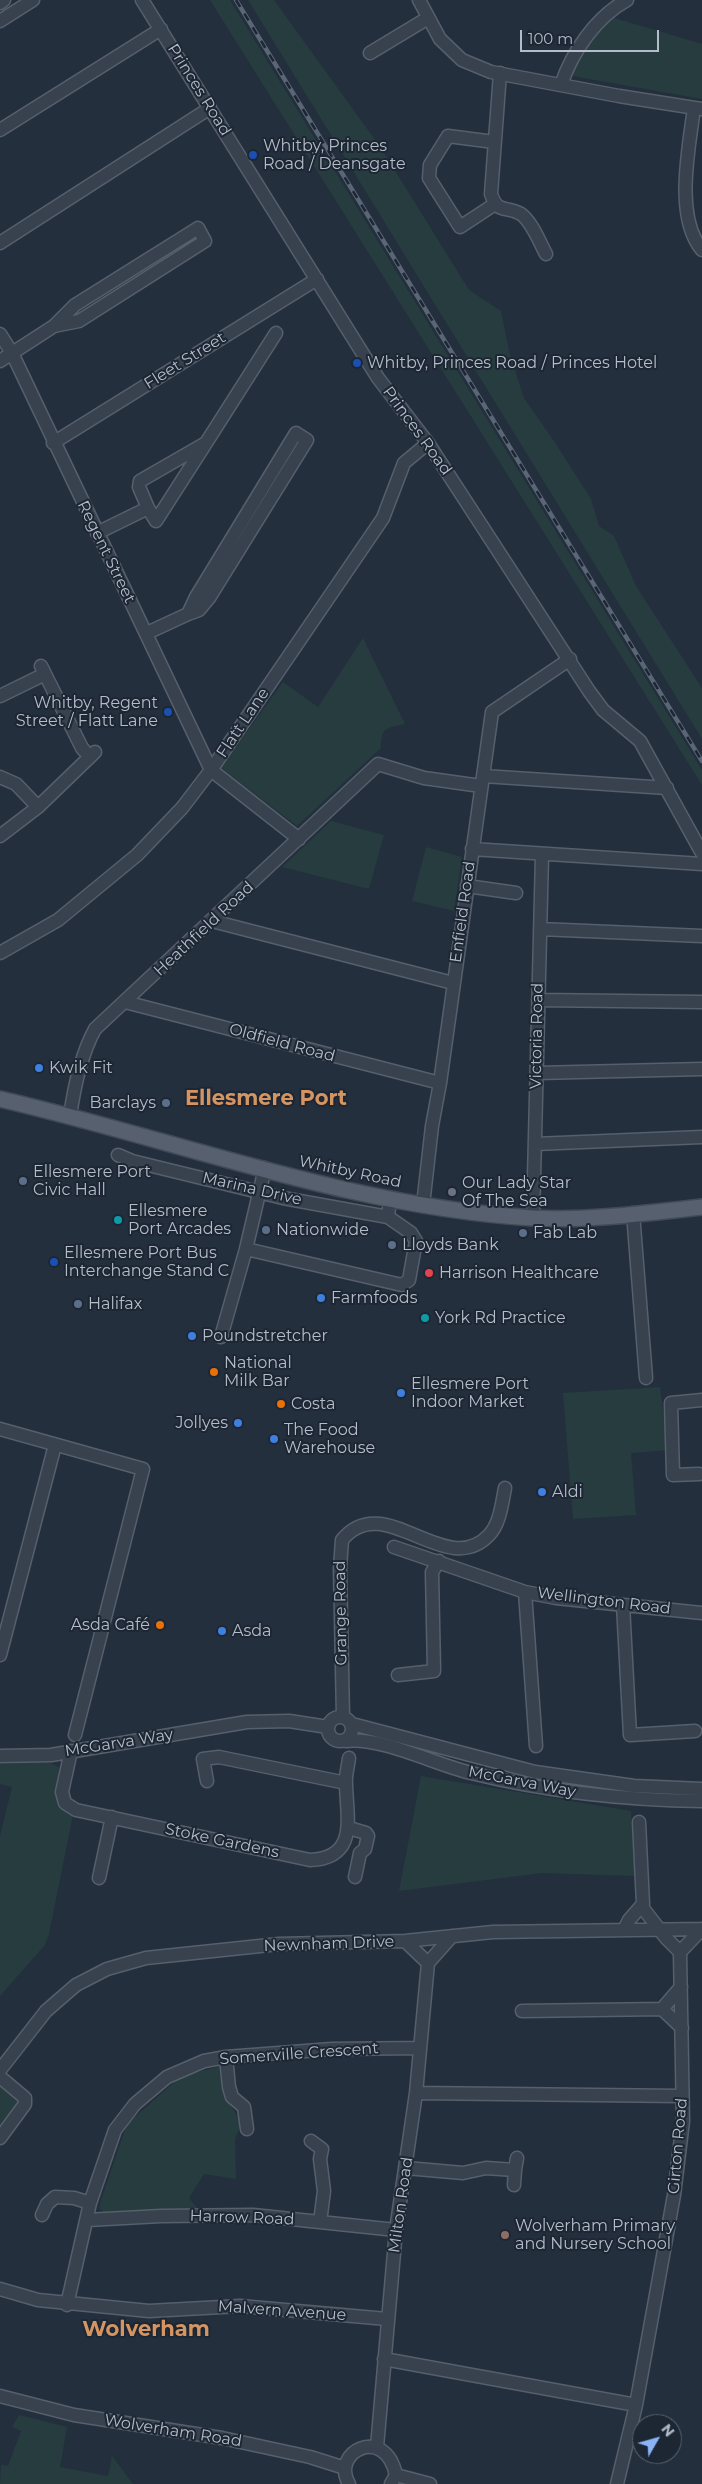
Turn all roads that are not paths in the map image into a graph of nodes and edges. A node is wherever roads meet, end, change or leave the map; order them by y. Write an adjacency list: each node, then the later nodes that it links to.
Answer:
1 (4, 0): 6 (street)
2 (33, 0): 8 (street)
3 (142, 0): 9 (street, Princes Road)
4 (419, 0): 7 (street)
5 (627, 0): 12 (street)
6 (0, 3)
7 (428, 18): 10 (street); 11 (street)
8 (0, 21)
9 (161, 29): 13 (street, Princes Road); 15 (street)
10 (370, 53)
11 (500, 73): 12 (street); 16 (street)
12 (561, 85): 14 (street)
13 (210, 108): 18 (street); 23 (street, Princes Road)
14 (698, 109): 19 (street)
15 (0, 130)
16 (494, 142): 17 (street); 17 (street)
17 (495, 204): 20 (street)
18 (0, 243)
19 (702, 250)
20 (546, 254)
21 (142, 262): 22 (street); 22 (street); 24 (street)
22 (150, 274): 24 (street)
23 (316, 279): 29 (street, Fleet Street); 31 (street, Princes Road)
24 (54, 326): 27 (street)
25 (276, 333): 30 (street)
26 (0, 334): 27 (street, Regent Street)
27 (12, 353): 28 (street); 29 (street, Regent Street)
28 (0, 361)
29 (53, 443): 34 (street, Regent Street)
30 (206, 443): 32 (street); 32 (street)
31 (428, 443): 36 (street, Princes Road); 38 (street, Flatt Lane)
32 (148, 508): 34 (street)
33 (253, 515): 33 (street); 35 (street)
34 (97, 533): 35 (street, Regent Street)
35 (147, 633): 38 (street, Regent Street)
36 (570, 659): 40 (street, Enfield Road); 41 (street, Princes Road)
37 (0, 696): 42 (street)
38 (211, 770): 44 (street); 54 (street, Flatt Lane)
39 (0, 778): 42 (street)
40 (482, 781): 41 (street); 44 (street, Heathfield Road); 45 (street, Enfield Road)
41 (666, 788): 46 (street, Princes Road)
42 (38, 807): 43 (street)
43 (0, 836)
44 (298, 839): 51 (street, Heathfield Road)
45 (472, 849): 47 (street); 49 (street, Enfield Road)
46 (702, 853)
47 (542, 855): 48 (street); 52 (street, Victoria Road)
48 (702, 864)
49 (467, 886): 50 (street); 55 (street, Enfield Road)
50 (516, 893)
51 (212, 921): 55 (street); 57 (street, Heathfield Road)
52 (540, 929): 53 (street); 56 (street, Victoria Road)
53 (702, 936)
54 (0, 953)
55 (453, 982): 61 (street, Enfield Road)
56 (538, 1000): 58 (street); 60 (street, Victoria Road)
57 (124, 1002): 61 (street, Oldfield Road); 63 (street, Heathfield Road)
58 (702, 1002)
59 (702, 1069): 60 (street)
60 (537, 1073): 65 (street, Victoria Road)
61 (440, 1083): 70 (street, Enfield Road)
62 (0, 1099): 63 (main road, Whitby Road)
63 (70, 1117): 67 (main road, Whitby Road)
64 (702, 1137): 65 (street)
65 (535, 1144): 74 (street, Victoria Road)
66 (118, 1154): 68 (street, Marina Drive)
67 (264, 1168): 68 (street); 69 (main road, Whitby Road)
68 (258, 1191): 73 (street, Marina Drive); 77 (street)
69 (390, 1199): 70 (main road, Whitby Road); 73 (street)
70 (423, 1204): 74 (main road, Whitby Road)
71 (702, 1207): 72 (main road, Whitby Road)
72 (633, 1213): 74 (main road, Whitby Road); 79 (street)
73 (388, 1217): 76 (street)
74 (533, 1218)
75 (418, 1225): 76 (street)
76 (416, 1241): 77 (street)
77 (246, 1249): 78 (street)
78 (221, 1337)
79 (646, 1378)
80 (702, 1400): 83 (street)
81 (0, 1429): 82 (street)
82 (55, 1445): 90 (street); 95 (street)
83 (699, 1474)
84 (505, 1488): 92 (street, Grange Road)
85 (394, 1547): 86 (street, Wellington Road)
86 (439, 1561): 87 (street, Wellington Road); 91 (street)
87 (525, 1592): 88 (street, Wellington Road); 97 (street)
88 (623, 1605): 89 (street, Wellington Road); 94 (street)
89 (702, 1613)
90 (0, 1656)
91 (398, 1675)
92 (347, 1721): 93 (street); 96 (street); 103 (street, McGarva Way)
93 (328, 1727): 96 (street); 98 (street, McGarva Way)
94 (696, 1730)
95 (75, 1735)
96 (346, 1741): 104 (street, McGarva Way)
97 (536, 1746)
98 (71, 1751): 99 (street, McGarva Way); 105 (street, Stoke Gardens)
99 (0, 1756)
100 (349, 1758): 102 (street, Stoke Gardens)
101 (207, 1781): 102 (street)
102 (346, 1783): 107 (street, Stoke Gardens)
103 (702, 1789)
104 (702, 1801)
105 (112, 1817): 107 (street, Stoke Gardens); 109 (street)
106 (639, 1822): 110 (street)
107 (349, 1828): 108 (street)
108 (355, 1877)
109 (99, 1878)
110 (642, 1907): 111 (street); 113 (street)
111 (660, 1929): 112 (street, Newnham Drive); 113 (street, Newnham Drive); 116 (street)
112 (702, 1929): 116 (street)
113 (624, 1930): 114 (street, Newnham Drive)
114 (452, 1936): 115 (street, Newnham Drive); 117 (street)
115 (405, 1941): 117 (street); 124 (street, Newnham Drive)
116 (680, 1952): 118 (street, Girton Road)
117 (428, 1964): 122 (street, Milton Road)
118 (681, 1987): 119 (street); 121 (street, Girton Road)
119 (662, 2009): 120 (street); 121 (street)
120 (522, 2011)
121 (682, 2028): 127 (street, Girton Road)
122 (420, 2048): 123 (street, Somerville Crescent); 126 (street, Milton Road)
123 (226, 2057): 128 (street); 133 (street, Somerville Crescent)
124 (0, 2070)
125 (0, 2077): 129 (street)
126 (416, 2093): 127 (street); 131 (street, Milton Road)
127 (682, 2096): 143 (street, Girton Road)
128 (247, 2129)
129 (0, 2138)
130 (311, 2141): 136 (street)
131 (406, 2168): 132 (street); 137 (street, Milton Road)
132 (514, 2185)
133 (90, 2202): 134 (street); 135 (street, Somerville Crescent)
134 (40, 2210)
135 (87, 2220): 136 (street, Harrow Road); 139 (street, Somerville Crescent)
136 (320, 2222): 137 (street, Harrow Road)
137 (396, 2230): 140 (street, Milton Road)
138 (0, 2289): 139 (street, Malvern Avenue)
139 (68, 2304): 140 (street, Malvern Avenue)
140 (387, 2319): 141 (street, Milton Road)
141 (384, 2359): 143 (street); 144 (street, Milton Road)
142 (0, 2396): 145 (street, Wolverham Road)
143 (636, 2405): 149 (street, Girton Road)
144 (377, 2447): 145 (street); 146 (street)
145 (345, 2468): 147 (street)
146 (394, 2479): 148 (street)
147 (349, 2484)
148 (430, 2484)
149 (616, 2484)

